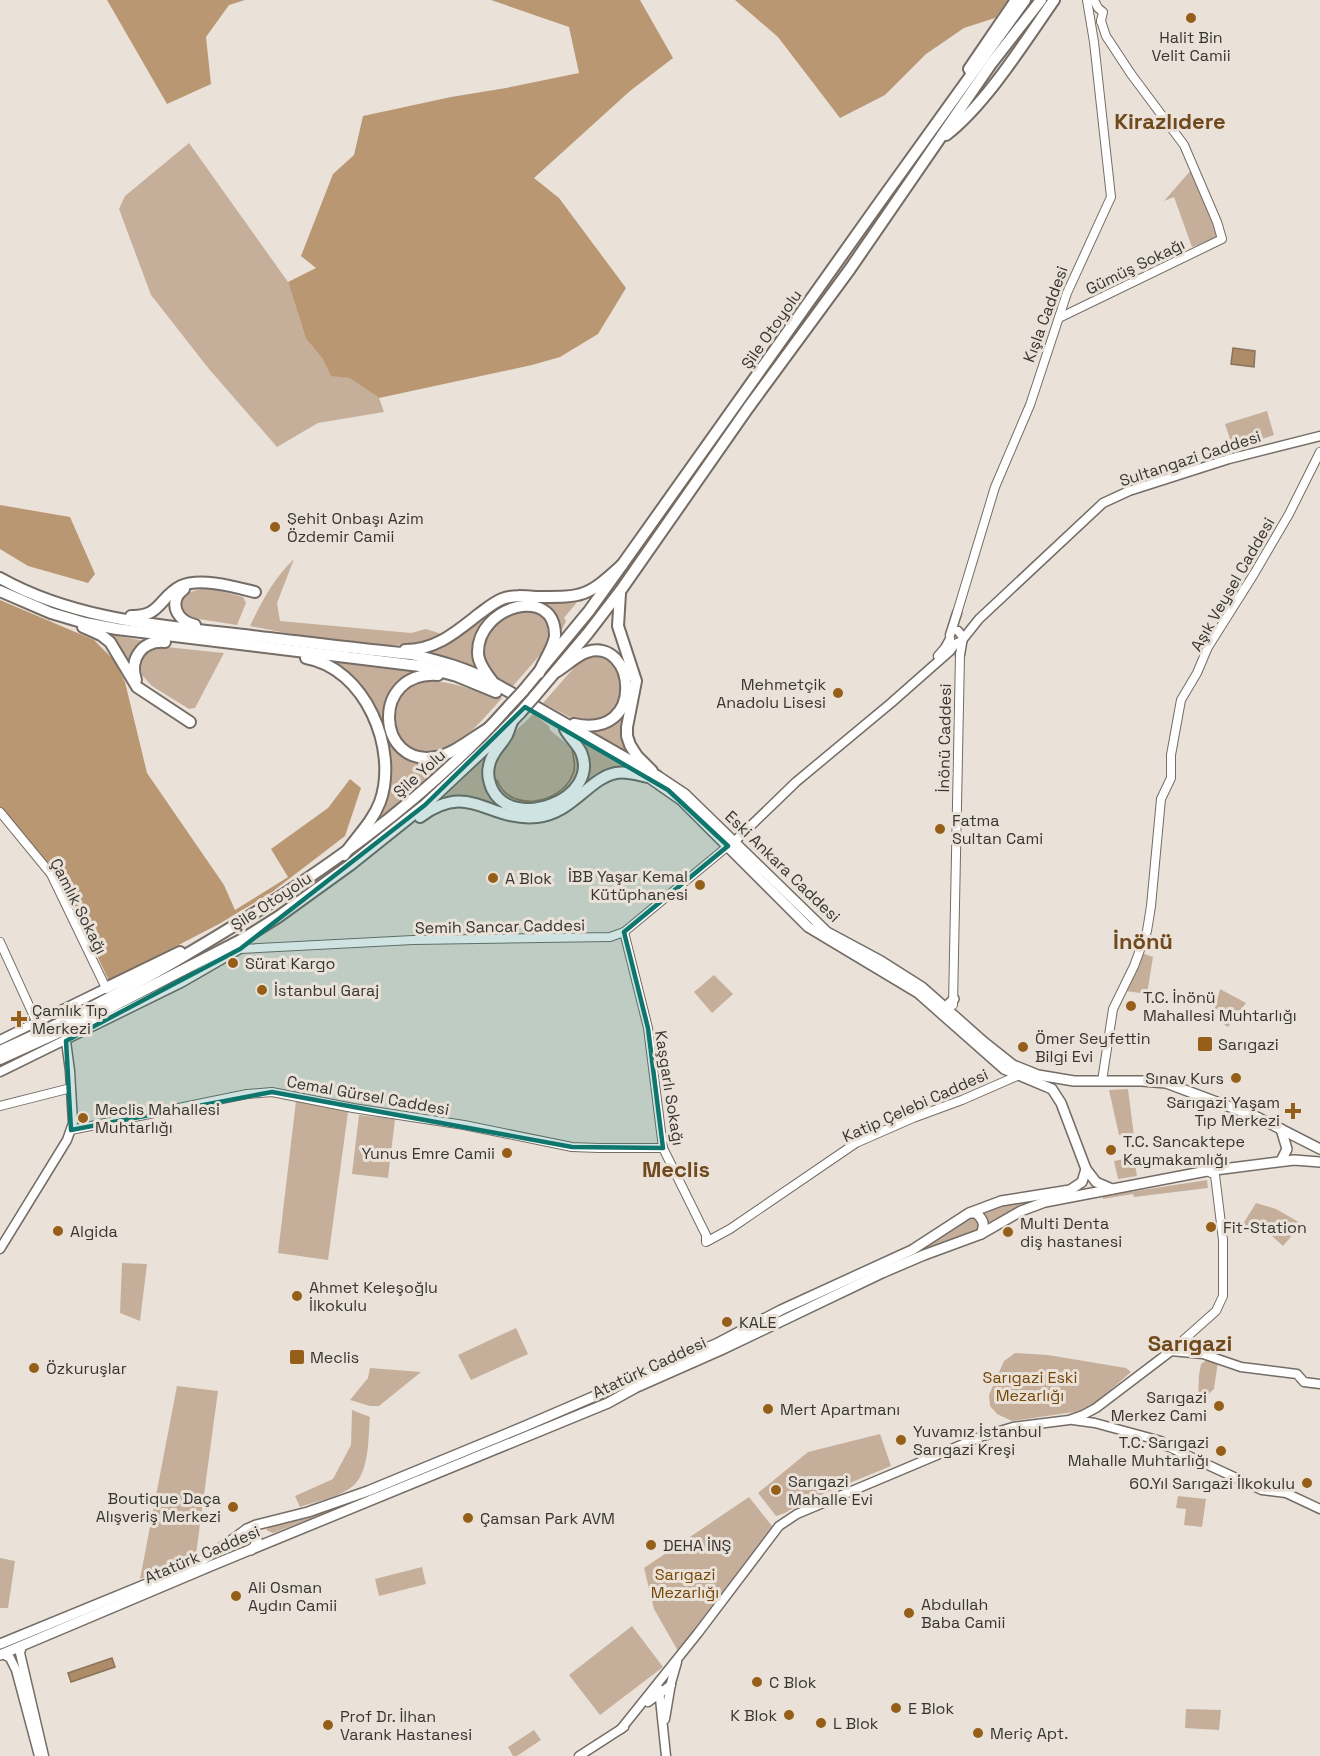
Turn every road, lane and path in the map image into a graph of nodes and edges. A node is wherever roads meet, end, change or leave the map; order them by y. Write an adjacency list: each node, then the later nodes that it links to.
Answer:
1 (1016, 0): 11 (highway)
2 (1025, 0): 11 (highway, Şile Otoyolu)
3 (1041, 0): 12 (highway, Şile Otoyolu)
4 (1054, 0): 12 (highway)
5 (1087, 0): 7 (street, Kışla Caddesi)
6 (1096, 4): 7 (street); 8 (street)
7 (1090, 16): 8 (street); 10 (street, Kışla Caddesi)
8 (1101, 21): 9 (street)
9 (1107, 36): 10 (street); 13 (street, Gümüş Sokağı)
10 (1094, 42): 13 (street, Kışla Caddesi)
11 (934, 129): 16 (highway, Şile Otoyolu)
12 (938, 141): 19 (highway, Şile Otoyolu)
13 (1059, 318): 24 (street, Kışla Caddesi)
14 (1320, 440): 26 (main road, Sultangazi Caddesi)
15 (1320, 452): 62 (street, Aşık Veysel Caddesi)
16 (622, 565): 29 (highway); 32 (highway, Şile Otoyolu)
17 (0, 578): 22 (highway)
18 (200, 582): 21 (highway); 22 (highway); 25 (highway)
19 (621, 590): 31 (highway, Şile Otoyolu); 40 (highway)
20 (0, 591): 23 (highway)
21 (255, 592)
22 (66, 606): 25 (highway)
23 (45, 610): 25 (highway); 35 (highway)
24 (957, 613): 26 (main road, Kışla Caddesi)
25 (216, 637): 27 (highway); 35 (highway)
26 (957, 638): 30 (main road); 43 (main road, Sultangazi Caddesi)
27 (257, 642): 28 (highway); 29 (highway)
28 (277, 650): 33 (highway); 44 (highway)
29 (373, 650): 34 (highway)
30 (960, 655): 52 (street, İnönü Caddesi)
31 (556, 672): 37 (highway, Şile Otoyolu, bridge); 38 (highway)
32 (539, 673): 34 (highway); 39 (highway, Şile Yolu, bridge)
33 (468, 680): 38 (highway); 39 (highway)
34 (492, 682): 38 (highway)
35 (142, 691): 36 (highway)
36 (190, 722)
37 (512, 722): 38 (highway); 42 (highway, Şile Otoyolu)
38 (565, 725): 40 (highway)
39 (489, 728): 44 (highway, Şile Yolu)
40 (652, 776): 42 (highway); 43 (main road, Eski Ankara Caddesi)
41 (0, 812): 51 (street, Çamlık Sokağı)
42 (393, 832): 45 (highway, Şile Otoyolu)
43 (731, 843): 46 (street, Semih Sancar Caddesi); 50 (main road, Eski Ankara Caddesi); 53 (main road, Eski Ankara Caddesi)
44 (344, 855): 47 (highway, Şile Otoyolu)
45 (278, 917): 49 (highway); 58 (highway, Şile Otoyolu)
46 (624, 932): 49 (street, Semih Sancar Caddesi); 68 (street, Kaşgarlı Sokağı)
47 (211, 940): 51 (highway); 57 (highway, Şile Otoyolu)
48 (0, 942): 54 (street)
49 (240, 949): 56 (main road)
50 (890, 976): 53 (main road); 60 (main road, Eski Ankara Caddesi)
51 (106, 988): 54 (main road)
52 (954, 999): 53 (main road)
53 (948, 1009): 61 (main road, Eski Ankara Caddesi)
54 (37, 1023): 55 (main road)
55 (0, 1040)
56 (66, 1041): 59 (main road); 63 (main road)
57 (0, 1051)
58 (0, 1059)
59 (0, 1072)
60 (1017, 1076): 64 (main road, Eski Ankara Caddesi); 78 (street, Katip Çelebi Caddesi)
61 (1074, 1081): 62 (main road, Eski Ankara Caddesi); 64 (main road)
62 (1102, 1081): 66 (main road, Eski Ankara Caddesi)
63 (71, 1088): 65 (street); 67 (main road)
64 (1060, 1103): 72 (main road)
65 (0, 1107)
66 (1281, 1129): 69 (main road); 70 (main road)
67 (71, 1130): 68 (street, Cemal Gürsel Caddesi); 77 (main road)
68 (663, 1148): 78 (street, Kaşgarlı Sokağı)
69 (1320, 1149)
70 (1281, 1161): 71 (main road, Atatürk Caddesi); 73 (main road, Atatürk Caddesi)
71 (1320, 1162)
72 (1086, 1169): 74 (main road); 75 (main road, Atatürk Caddesi)
73 (1207, 1171): 74 (main road, Atatürk Caddesi); 81 (street)
74 (1116, 1189): 76 (main road, Atatürk Caddesi)
75 (969, 1213): 76 (main road); 83 (main road, Atatürk Caddesi)
76 (981, 1234): 85 (main road, Atatürk Caddesi)
77 (9, 1237): 79 (main road); 80 (main road)
78 (706, 1242)
79 (0, 1249)
80 (0, 1259)
81 (1171, 1351): 82 (main road); 87 (main road)
82 (1320, 1384)
83 (610, 1388): 84 (main road, Atatürk Caddesi); 85 (main road)
84 (592, 1396): 86 (main road); 91 (main road, Atatürk Caddesi)
85 (617, 1399): 86 (main road, Atatürk Caddesi)
86 (598, 1408): 93 (main road, Atatürk Caddesi)
87 (1092, 1411): 88 (main road); 89 (main road)
88 (1069, 1420): 89 (main road); 97 (main road)
89 (1093, 1422): 90 (main road)
90 (1320, 1509)
91 (268, 1521): 92 (main road, Atatürk Caddesi); 93 (main road)
92 (247, 1529): 94 (main road); 96 (main road, Atatürk Caddesi)
93 (273, 1540): 94 (main road, Atatürk Caddesi)
94 (251, 1550): 95 (main road, Atatürk Caddesi)
95 (22, 1646): 96 (main road, Atatürk Caddesi); 100 (main road)
96 (1, 1651): 99 (main road)
97 (664, 1685): 98 (main road); 98 (main road); 101 (main road)
98 (664, 1727): 102 (main road)
99 (39, 1756)
100 (44, 1756)
101 (579, 1756)
102 (666, 1756)

